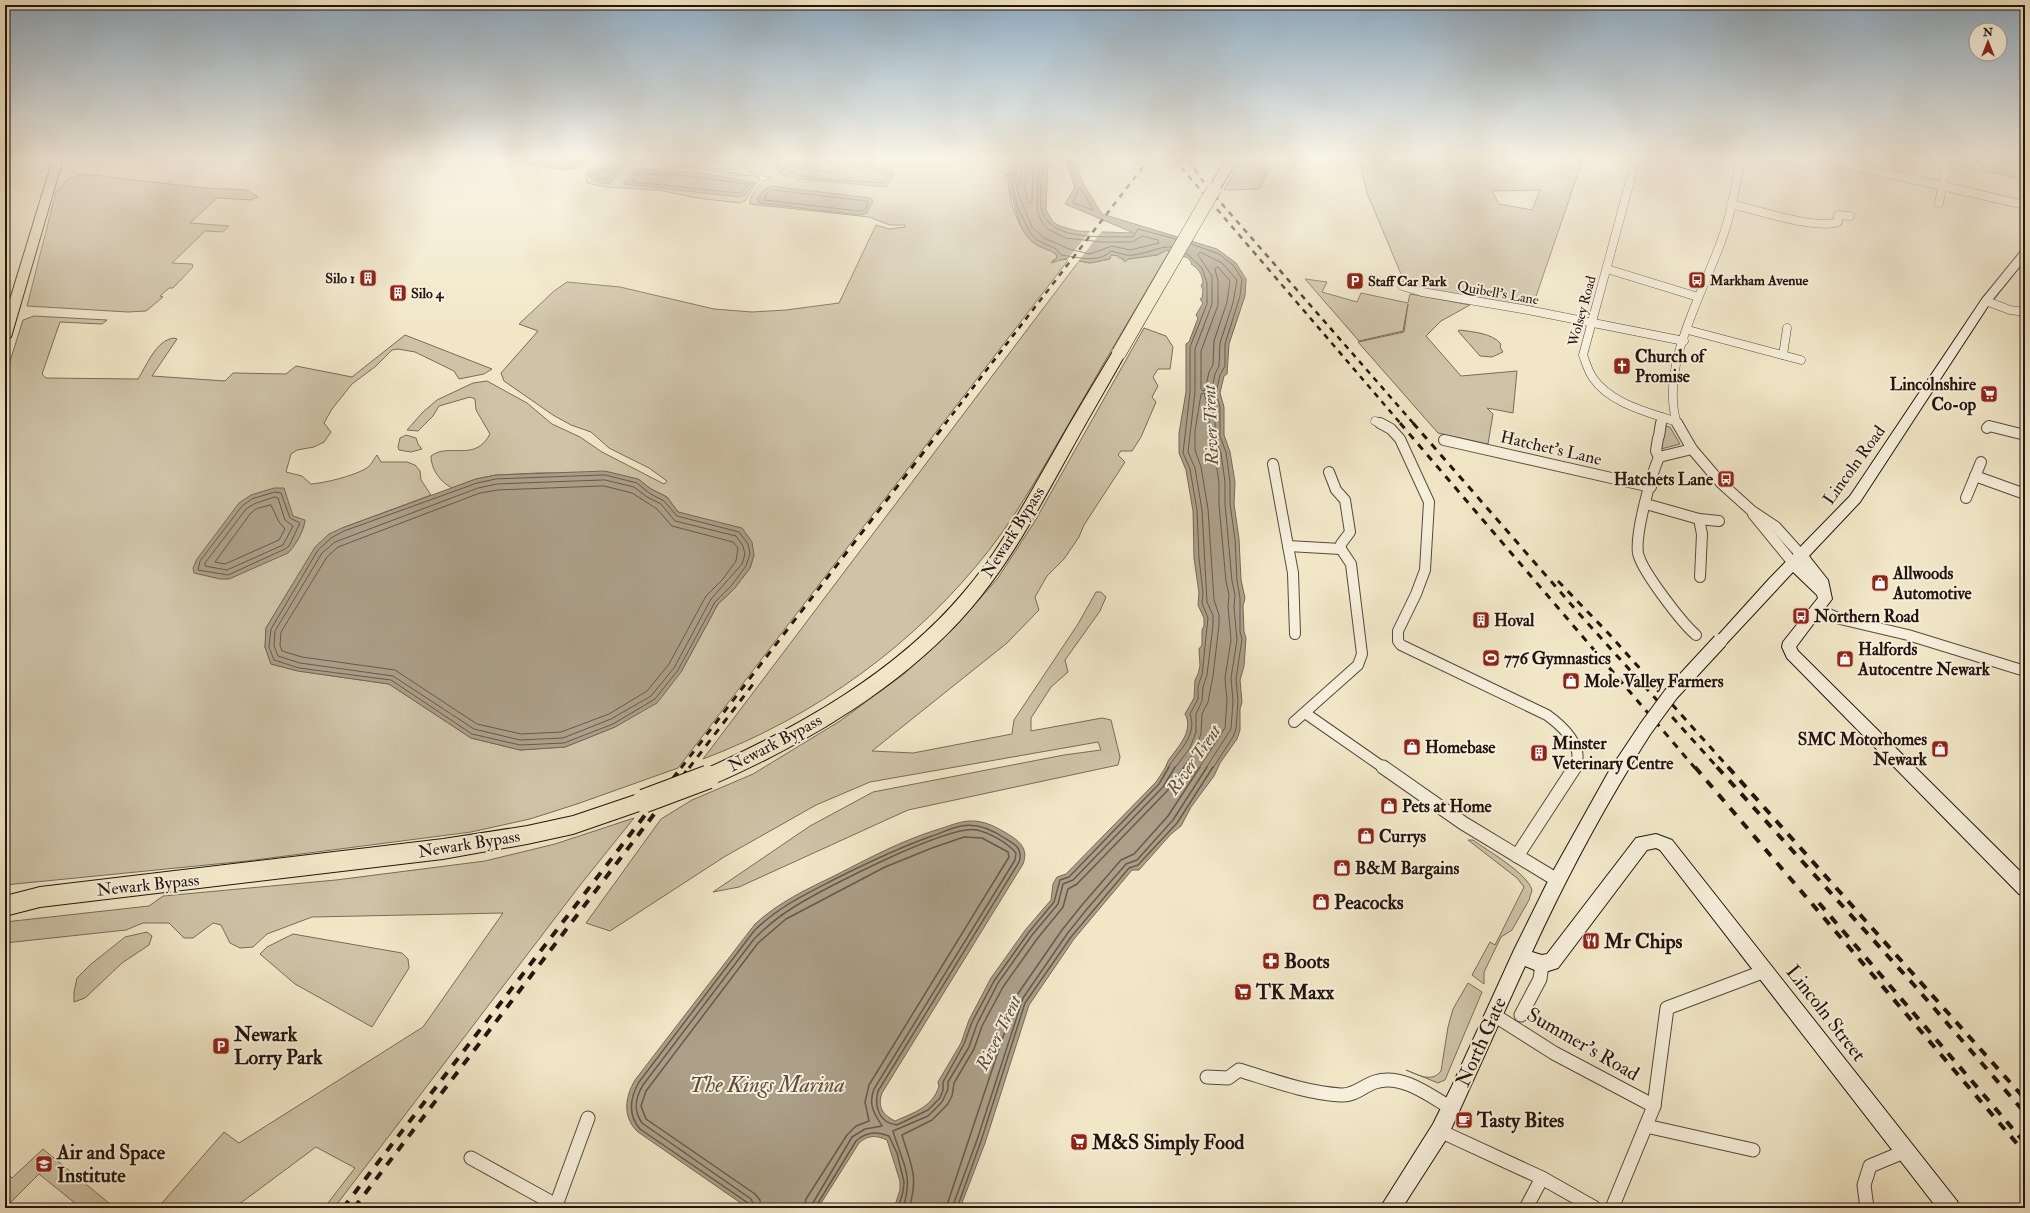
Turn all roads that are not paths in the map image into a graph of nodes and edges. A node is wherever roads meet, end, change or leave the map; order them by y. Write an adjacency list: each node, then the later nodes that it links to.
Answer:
1 (40, 216): 14 (main road)
2 (1199, 216): 56 (highway, Newark Bypass, bridge)
3 (1621, 216): 10 (street, Wolsey Road)
4 (1729, 216): 12 (street)
5 (1780, 216): 6 (street)
6 (1838, 216)
7 (1845, 216): 8 (street)
8 (1850, 216)
9 (2025, 253): 13 (main road, Lincoln Road)
10 (1607, 269): 12 (street); 16 (street, Wolsey Road)
11 (1402, 286): 16 (street, Quibell's Lane)
12 (1698, 297): 18 (street)
13 (1986, 301): 15 (street); 43 (main road, Lincoln Road)
14 (9, 311): 19 (main road)
15 (2025, 312)
16 (1591, 323): 20 (street, Quibell's Lane); 23 (street, Wolsey Road)
17 (1787, 328): 21 (street)
18 (1688, 330): 20 (street); 21 (street)
19 (5, 337)
20 (1684, 341): 25 (street)
21 (1783, 355): 22 (street)
22 (1801, 360)
23 (1662, 417): 25 (street, Wolsey Road); 30 (street)
24 (1375, 421): 52 (street)
25 (1674, 421): 29 (street)
26 (1987, 428): 27 (street)
27 (2025, 435)
28 (1444, 440): 35 (street, Hatchet's Lane)
29 (1692, 448): 30 (street); 43 (street)
30 (1659, 457): 35 (street)
31 (1981, 462): 34 (street)
32 (1273, 464): 41 (street)
33 (1329, 472): 42 (street)
34 (1975, 476): 36 (street); 37 (street)
35 (1650, 487): 38 (street)
36 (2025, 494)
37 (1966, 498)
38 (1646, 504): 39 (street); 47 (street)
39 (1699, 519): 40 (street); 44 (street)
40 (1719, 521)
41 (1288, 546): 42 (street); 46 (street)
42 (1341, 549): 49 (street)
43 (1797, 559): 45 (main road); 51 (main road, Lincoln Road, bridge)
44 (1700, 577)
45 (1818, 609): 48 (street); 54 (main road)
46 (1295, 634)
47 (1696, 635)
48 (2025, 671)
49 (1305, 713): 50 (street); 52 (street)
50 (1294, 722)
51 (1646, 728): 53 (main road, North Gate)
52 (1517, 856): 53 (street)
53 (1557, 880): 58 (main road, North Gate)
54 (2025, 888)
55 (5, 895): 56 (highway, Newark Bypass)
56 (40, 897): 57 (highway, Newark Bypass)
57 (5, 906)
58 (1520, 956): 59 (main road); 61 (main road, North Gate)
59 (1542, 964): 60 (main road, Lincoln Street); 62 (street, North Gate)
60 (1765, 971): 64 (street); 70 (main road, Lincoln Street)
61 (1494, 1015): 64 (street, Summer's Road); 65 (main road, North Gate)
62 (1521, 1015)
63 (1206, 1077): 65 (street)
64 (1654, 1106): 67 (street)
65 (1451, 1108): 68 (main road, North Gate)
66 (588, 1118): 73 (street)
67 (1646, 1126): 69 (street); 77 (street)
68 (1440, 1131): 72 (street); 74 (main road, North Gate)
69 (1746, 1146)
70 (1906, 1151): 78 (street); 79 (main road, Lincoln Street)
71 (471, 1158): 73 (street)
72 (1542, 1178): 75 (street); 76 (street)
73 (555, 1207)
74 (1390, 1208)
75 (1526, 1208)
76 (1595, 1208)
77 (1612, 1208)
78 (1867, 1208)
79 (1950, 1208)

